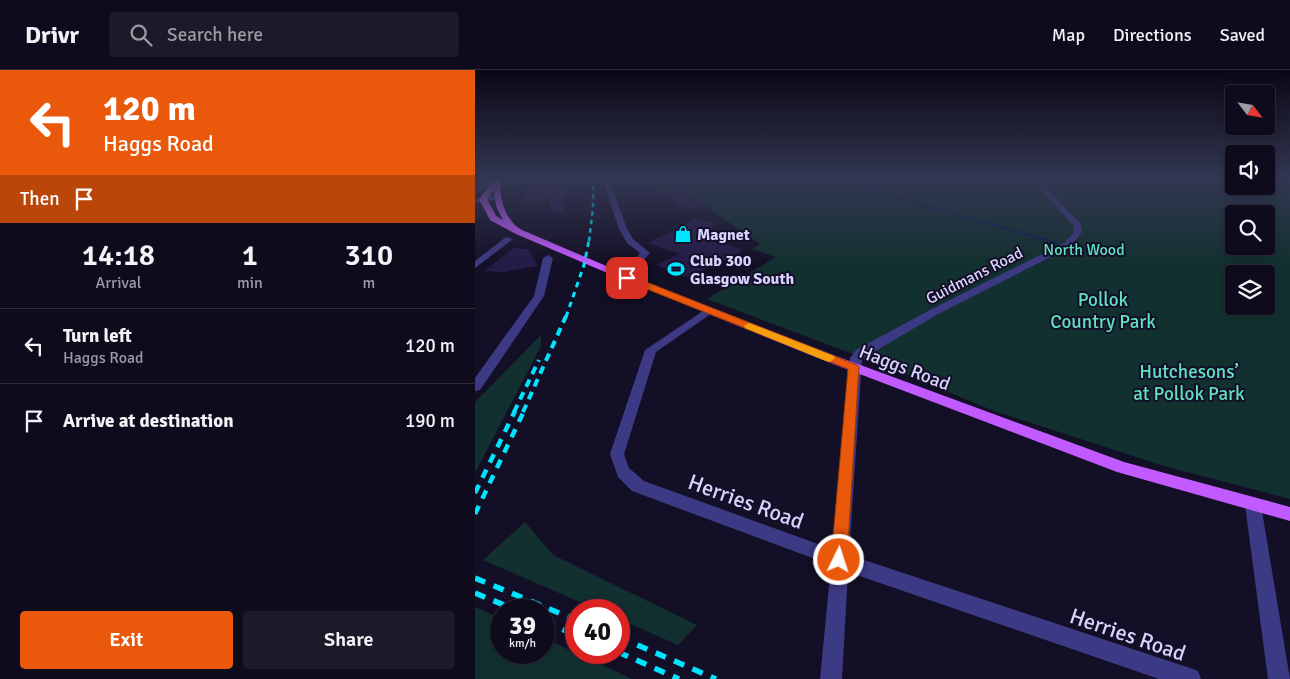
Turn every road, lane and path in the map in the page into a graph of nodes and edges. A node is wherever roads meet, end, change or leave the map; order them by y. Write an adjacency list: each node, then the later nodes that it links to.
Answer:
1 (476, 208): 6 (main road)
2 (485, 208): 6 (main road)
3 (500, 208): 7 (main road)
4 (617, 208): 11 (street)
5 (1062, 208): 13 (street, Guidmans Road)
6 (488, 212): 7 (main road, Haggs Road)
7 (514, 230): 11 (main road, Haggs Road)
8 (509, 239): 10 (street)
9 (548, 258): 14 (street)
10 (475, 265)
11 (615, 273): 12 (main road, Haggs Road)
12 (710, 311): 13 (main road, Haggs Road); 17 (street, Herries Road)
13 (853, 367): 15 (main road, Haggs Road); 17 (street)
14 (475, 387)
15 (1253, 505): 16 (main road, Haggs Road); 20 (street)
16 (1290, 514)
17 (839, 560): 18 (street); 19 (street, Herries Road)
18 (831, 679)
19 (1190, 679)
20 (1279, 679)

